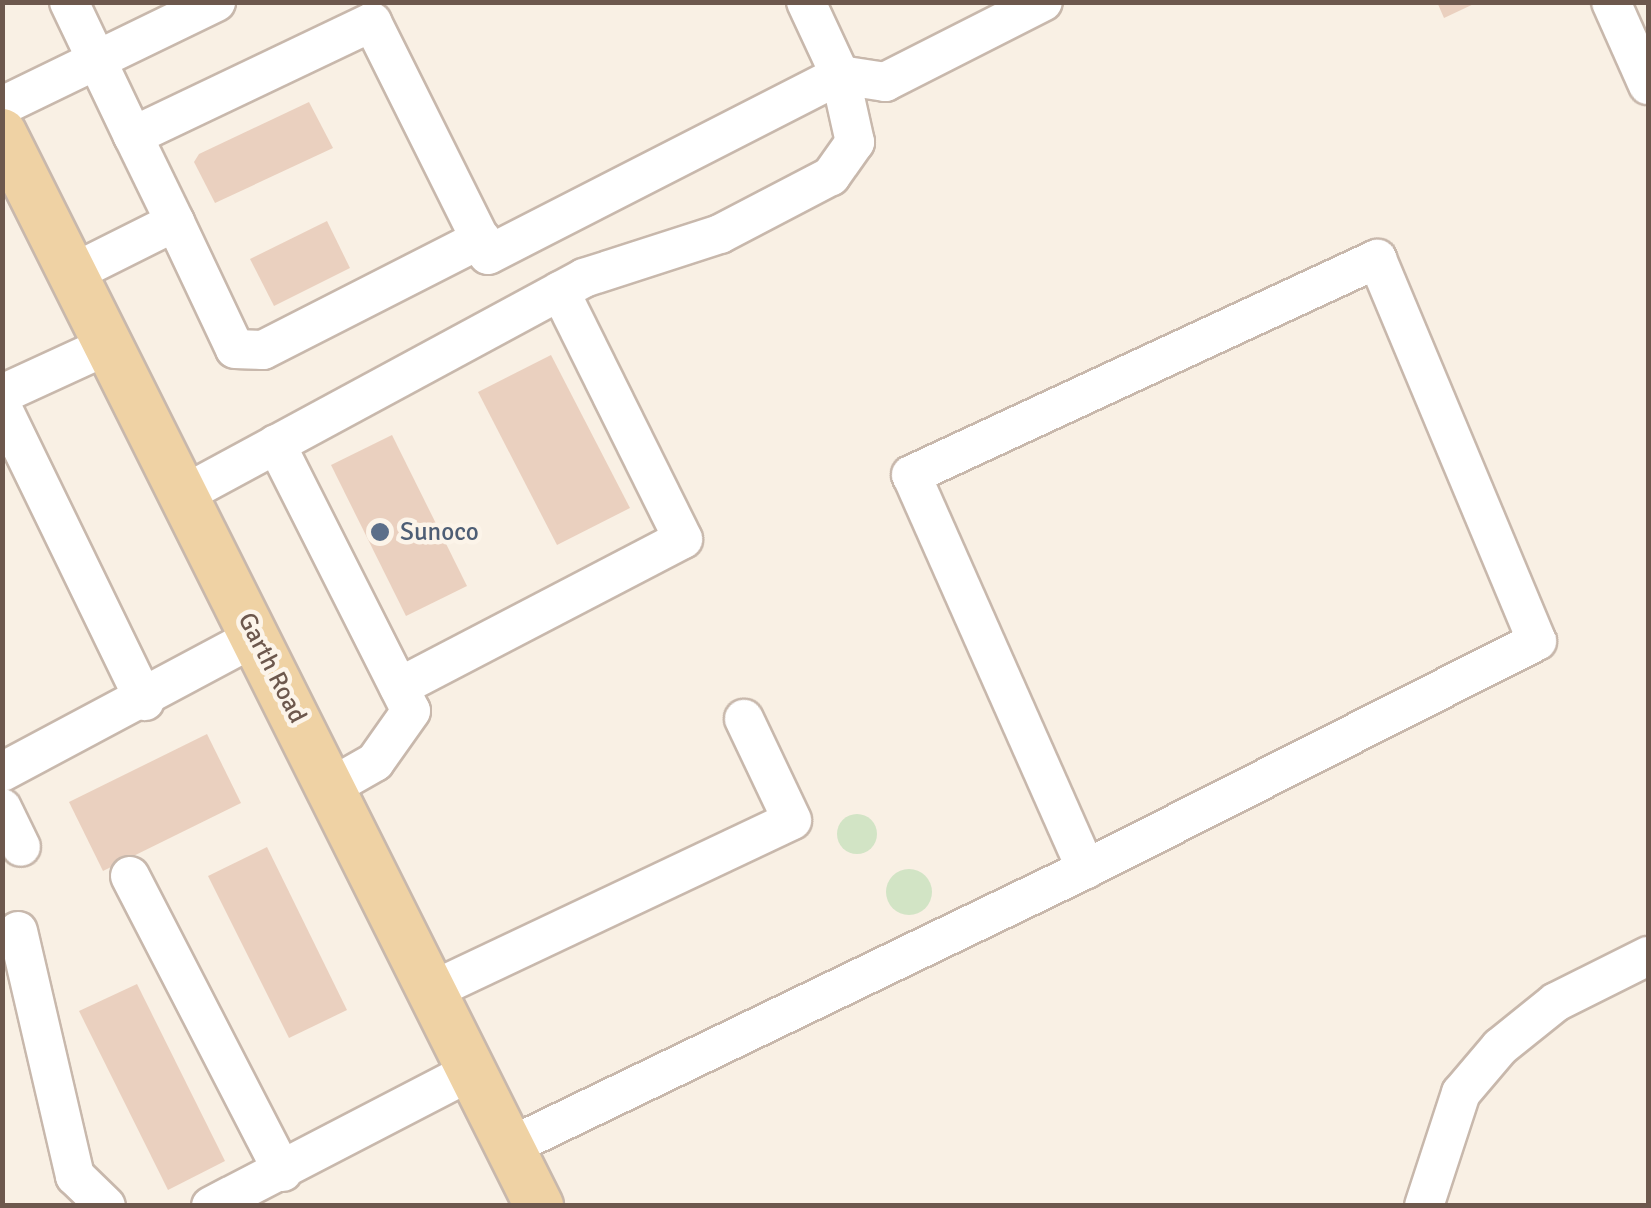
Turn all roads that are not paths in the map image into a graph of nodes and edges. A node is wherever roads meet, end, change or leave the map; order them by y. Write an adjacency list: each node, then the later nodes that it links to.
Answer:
1 (68, 2): 7 (street)
2 (216, 2): 7 (street)
3 (806, 2): 8 (street)
4 (1043, 2): 8 (street)
5 (1611, 2): 9 (street)
6 (368, 12): 12 (street); 14 (street)
7 (97, 60): 10 (street); 12 (street)
8 (840, 74): 14 (street); 16 (street)
9 (1648, 85)
10 (2, 106)
11 (2, 133): 15 (main road, Garth Road)
12 (133, 136): 13 (street)
13 (175, 222): 14 (street); 15 (street)
14 (481, 240)
15 (73, 273): 17 (main road, Garth Road)
16 (560, 291): 20 (street); 23 (street)
17 (104, 347): 18 (street); 21 (main road, Garth Road)
18 (2, 394)
19 (2, 407): 24 (street)
20 (276, 444): 21 (street); 23 (street)
21 (182, 495): 22 (main road, Garth Road)
22 (257, 636): 24 (street); 27 (main road, Garth Road)
23 (399, 688): 27 (street)
24 (145, 700): 26 (street)
25 (744, 719): 34 (street)
26 (2, 772)
27 (331, 786): 34 (main road, Garth Road)
28 (2, 808): 29 (street)
29 (21, 846)
30 (1086, 869): 30 (street); 36 (street)
31 (130, 876): 37 (street)
32 (18, 931): 38 (street)
33 (1648, 956): 41 (street)
34 (431, 990): 35 (main road, Garth Road)
35 (471, 1071): 36 (main road, Garth Road); 37 (street)
36 (509, 1147): 40 (main road, Garth Road)
37 (283, 1172): 39 (street)
38 (106, 1206)
39 (211, 1206)
40 (538, 1206)
41 (1424, 1206)

